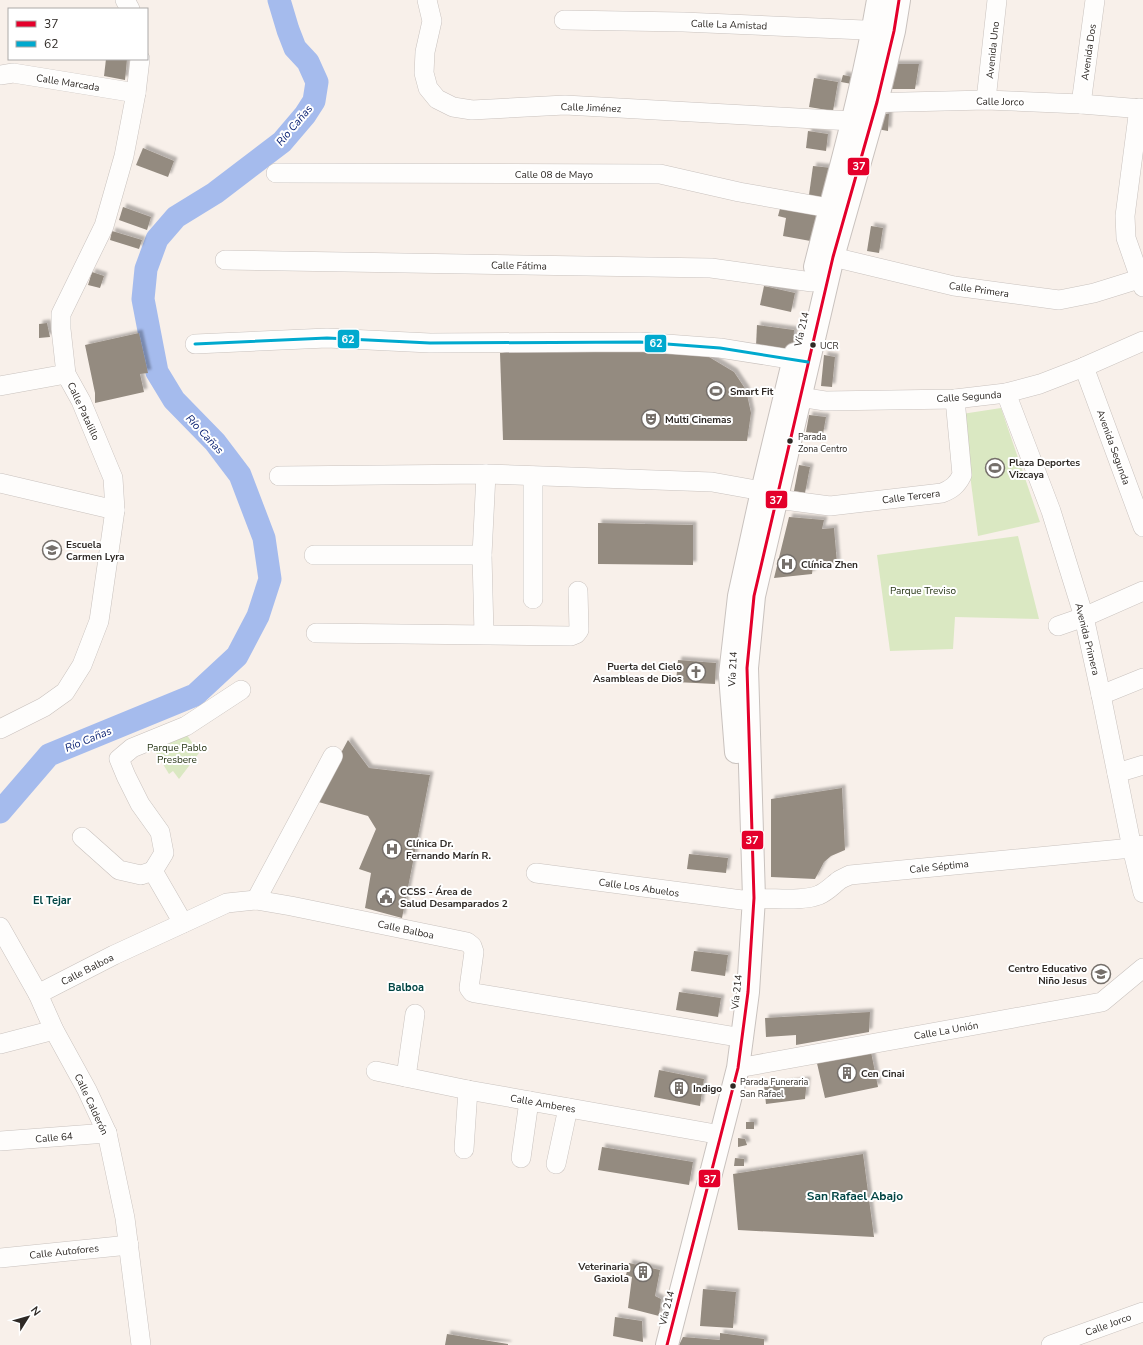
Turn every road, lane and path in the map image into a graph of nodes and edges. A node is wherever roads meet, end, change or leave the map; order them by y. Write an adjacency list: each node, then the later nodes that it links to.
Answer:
1 (427, 0): 14 (street, Calle Jiménez)
2 (878, 0): 7 (main road, Vía 214)
3 (899, 0): 8 (main road, Vía 214)
4 (997, 0): 12 (street, Avenida Uno)
5 (1095, 0): 13 (street, Avenida Dos)
6 (564, 20): 7 (street, Calle La Amistad)
7 (873, 31): 8 (street, Calle La Amistad); 14 (main road, Vía 214)
8 (894, 31): 14 (main road, Vía 214)
9 (140, 60): 11 (street, Calle Patalillo)
10 (0, 75): 11 (street, Calle Marcada)
11 (136, 94): 26 (street, Calle Patalillo)
12 (986, 100): 13 (street, Calle Jorco); 14 (street, Calle Jorco)
13 (1081, 104): 15 (street, Calle Jorco)
14 (862, 109): 17 (main road, Vía 214); 18 (main road, Vía 214)
15 (1141, 109): 21 (street)
16 (276, 173): 17 (street, Calle 08 de Mayo)
17 (830, 208): 18 (main road, Vía 214)
18 (826, 256): 20 (main road, Vía 214); 21 (street, Calle Primera); 24 (main road, Vía 214)
19 (225, 260): 20 (street, Calle Fátima)
20 (812, 282): 24 (main road, Vía 214)
21 (1141, 283)
22 (1143, 341): 25 (street, Calle Segunda)
23 (195, 344): 24 (street)
24 (801, 361): 29 (main road, Vía 214)
25 (1084, 368): 28 (street, Calle Segunda); 37 (street, Avenida Segunda)
26 (66, 374): 27 (street); 36 (street, Calle Patalillo)
27 (0, 386)
28 (1006, 394): 30 (street, Calle Segunda); 43 (street, Avenida Primera)
29 (793, 396): 30 (street, Calle Segunda); 35 (main road, Vía 214)
30 (955, 399): 35 (street, Calle Tercera)
31 (486, 474): 32 (street, Calle Tercera); 33 (street, Calle Tercera); 38 (street)
32 (278, 476)
33 (533, 476): 35 (street, Calle Tercera); 42 (street)
34 (0, 483): 36 (street)
35 (769, 495): 59 (main road, Vía 214)
36 (115, 510): 50 (street, Calle Patalillo)
37 (1143, 528)
38 (482, 555): 39 (street); 46 (street)
39 (314, 556)
40 (578, 591): 46 (street)
41 (1143, 591): 43 (street)
42 (533, 598)
43 (1084, 617): 44 (street); 49 (street, Avenida Primera)
44 (1058, 626)
45 (316, 633): 46 (street)
46 (484, 634)
47 (1143, 678): 49 (street)
48 (241, 690): 56 (street)
49 (1101, 695): 53 (street, Avenida Primera)
50 (0, 729)
51 (333, 756): 60 (street)
52 (1143, 765): 53 (street)
53 (1117, 773): 55 (street, Avenida Primera)
54 (82, 837): 56 (street)
55 (1137, 846): 58 (street, Avenida Primera); 59 (street, Cale Séptima)
56 (154, 871): 61 (street)
57 (536, 873): 59 (street, Calle Los Abuelos)
58 (1143, 893)
59 (748, 899): 67 (main road, Vía 214)
60 (256, 900): 61 (street, Calle Balboa); 67 (street, Calle Balboa)
61 (183, 923): 64 (street, Calle Balboa)
62 (0, 927): 64 (street, Calle Calderón)
63 (1143, 968): 69 (street, Calle La Unión)
64 (38, 994): 66 (street, Calle Calderón)
65 (415, 1014): 71 (street)
66 (54, 1030): 68 (street); 75 (street, Calle Calderón)
67 (737, 1036): 69 (main road, Vía 214); 76 (main road, Vía 214)
68 (0, 1044)
69 (738, 1068): 86 (main road, Vía 214)
70 (376, 1071): 71 (street, Calle Amberes)
71 (406, 1077): 72 (street, Calle Amberes)
72 (468, 1090): 73 (street, Calle Amberes); 78 (street)
73 (529, 1101): 74 (street, Calle Amberes); 79 (street)
74 (568, 1108): 76 (street, Calle Amberes); 80 (street)
75 (108, 1133): 77 (street, Calle 64); 81 (street, Calle Calderón)
76 (710, 1133): 85 (main road, Vía 214)
77 (0, 1141)
78 (464, 1149)
79 (521, 1158)
80 (556, 1164)
81 (129, 1245): 82 (street, Calle Autofores); 84 (street, Calle Calderón)
82 (0, 1258)
83 (1143, 1312): 87 (street, Calle Jorco)
84 (140, 1345)
85 (656, 1345)
86 (667, 1345)
87 (1051, 1345)

